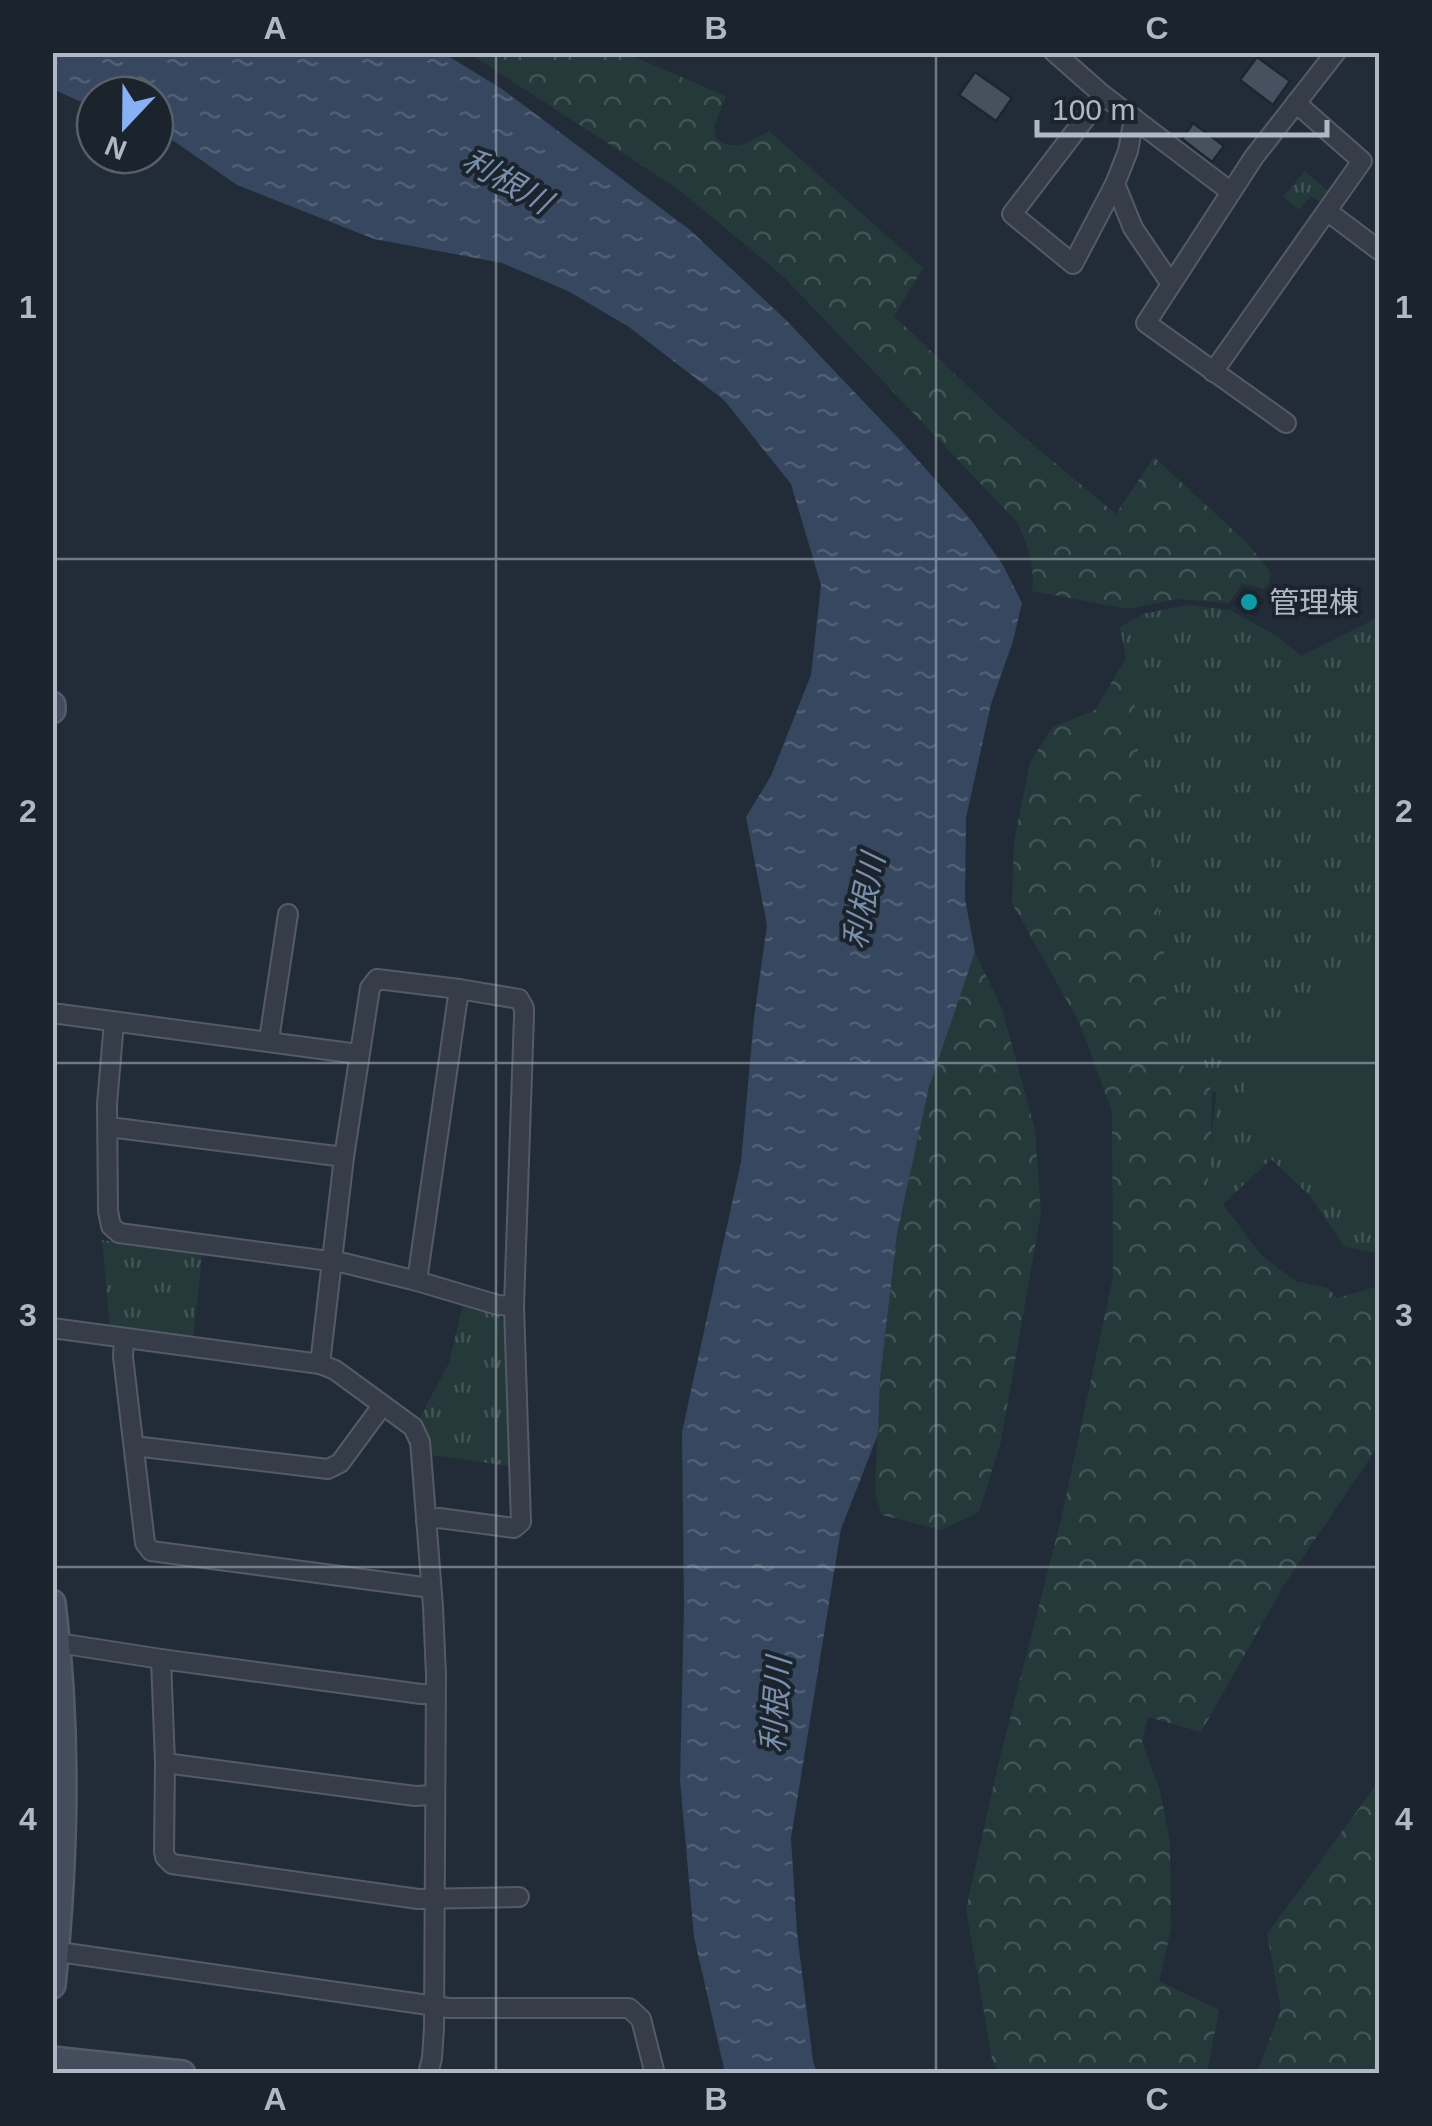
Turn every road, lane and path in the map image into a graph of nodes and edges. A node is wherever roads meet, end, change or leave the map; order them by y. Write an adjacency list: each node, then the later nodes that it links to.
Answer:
1 (1054, 52): 3 (street)
2 (1336, 52): 4 (street)
3 (1103, 95): 5 (street); 6 (street)
4 (1296, 104): 7 (street); 8 (street)
5 (1134, 118): 6 (street); 7 (street)
6 (1115, 184): 10 (street)
7 (1231, 192): 10 (street)
8 (1327, 211): 9 (street); 11 (street)
9 (1380, 251)
10 (1171, 284): 11 (street)
11 (1214, 372): 12 (street)
12 (1286, 424)
13 (288, 914): 17 (street)
14 (459, 989): 18 (street); 22 (street); 23 (street)
15 (52, 1013): 16 (street)
16 (114, 1022): 17 (street); 19 (street)
17 (268, 1040): 18 (street)
18 (358, 1054): 20 (street)
19 (109, 1127): 20 (street); 21 (street)
20 (344, 1157): 21 (street)
21 (330, 1261): 22 (street); 26 (street)
22 (417, 1280): 23 (street)
23 (514, 1306): 29 (street)
24 (52, 1328): 25 (street)
25 (124, 1338): 26 (street); 28 (street)
26 (320, 1364): 27 (street)
27 (382, 1406): 28 (street); 29 (street)
28 (134, 1446): 30 (street)
29 (426, 1520): 30 (street)
30 (431, 1588): 34 (street)
31 (52, 1602): 32 (street)
32 (55, 1642): 33 (street); 39 (street)
33 (161, 1659): 34 (street); 35 (street)
34 (435, 1694): 36 (street)
35 (165, 1763): 36 (street); 38 (street)
36 (434, 1796): 38 (street)
37 (519, 1897): 38 (street)
38 (435, 1899): 41 (street)
39 (54, 1951): 40 (street); 41 (street)
40 (52, 1985)
41 (433, 2005): 44 (street); 45 (street)
42 (52, 2060): 43 (street)
43 (167, 2072)
44 (428, 2074)
45 (655, 2074)

